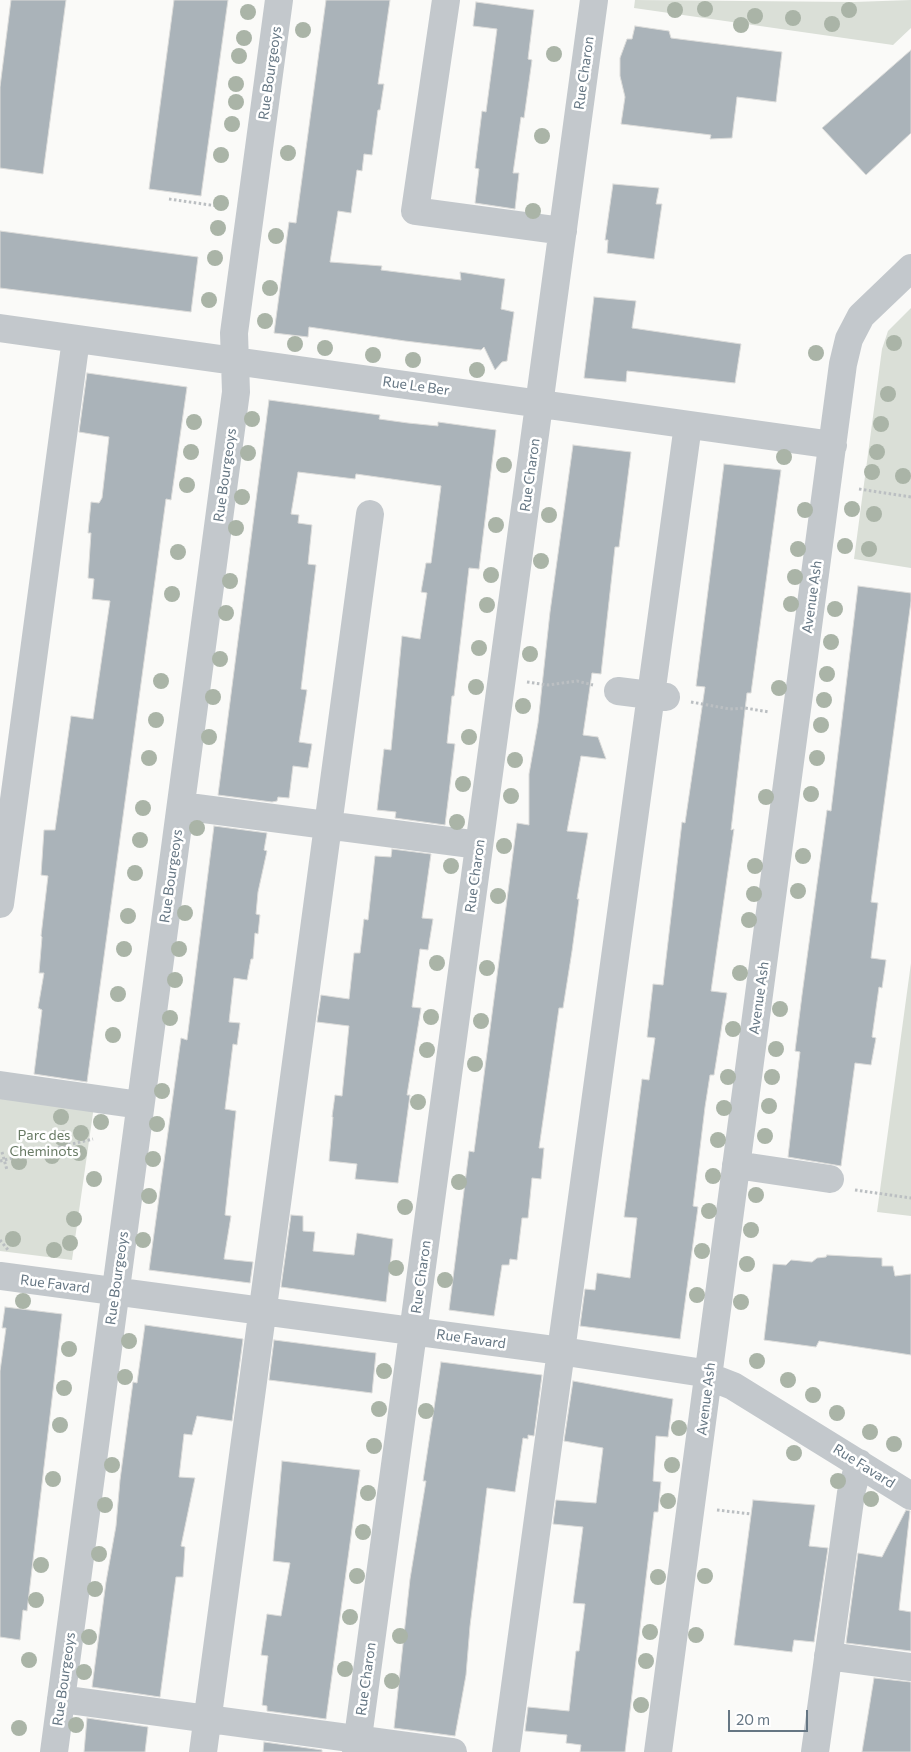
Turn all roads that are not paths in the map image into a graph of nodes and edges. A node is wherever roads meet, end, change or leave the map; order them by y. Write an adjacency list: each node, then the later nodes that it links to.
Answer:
1 (280, 0): 8 (street, Rue Bourgeoys)
2 (446, 0): 4 (street)
3 (594, 0): 4 (street, Rue Charon)
4 (563, 231): 9 (street, Rue Charon)
5 (911, 268): 11 (street, Avenue Ash)
6 (0, 328): 7 (street, Rue Le Ber)
7 (76, 339): 8 (street, Rue Le Ber); 18 (street)
8 (234, 360): 9 (street, Rue Le Ber); 15 (street, Rue Bourgeoys)
9 (539, 404): 10 (street, Rue Le Ber); 17 (street, Rue Charon)
10 (688, 425): 11 (street, Rue Le Ber); 14 (street)
11 (833, 445): 21 (street, Avenue Ash)
12 (370, 514): 16 (street)
13 (618, 691): 14 (street)
14 (658, 696): 27 (street)
15 (181, 806): 16 (street); 20 (street, Rue Bourgeoys)
16 (327, 825): 17 (street); 25 (street)
17 (479, 845): 26 (street, Rue Charon)
18 (0, 904)
19 (0, 1084): 20 (street)
20 (140, 1105): 24 (street, Rue Bourgeoys)
21 (736, 1166): 22 (street); 28 (street, Avenue Ash)
22 (840, 1184)
23 (0, 1276): 24 (street, Rue Favard)
24 (116, 1292): 25 (street, Rue Favard); 33 (street, Rue Bourgeoys)
25 (262, 1312): 26 (street, Rue Favard); 34 (street)
26 (413, 1332): 27 (street, Rue Favard); 35 (street, Rue Charon)
27 (561, 1351): 28 (street, Rue Favard); 39 (street)
28 (709, 1375): 29 (street, Rue Favard); 40 (street, Avenue Ash)
29 (860, 1463): 30 (street, Rue Favard); 31 (street)
30 (911, 1496)
31 (828, 1656): 32 (street); 41 (street)
32 (911, 1667)
33 (61, 1699): 34 (street); 36 (street, Rue Bourgeoys)
34 (207, 1718): 35 (street); 37 (street)
35 (357, 1745): 38 (street)
36 (54, 1752)
37 (203, 1752)
38 (453, 1752)
39 (506, 1752)
40 (658, 1752)
41 (815, 1752)

